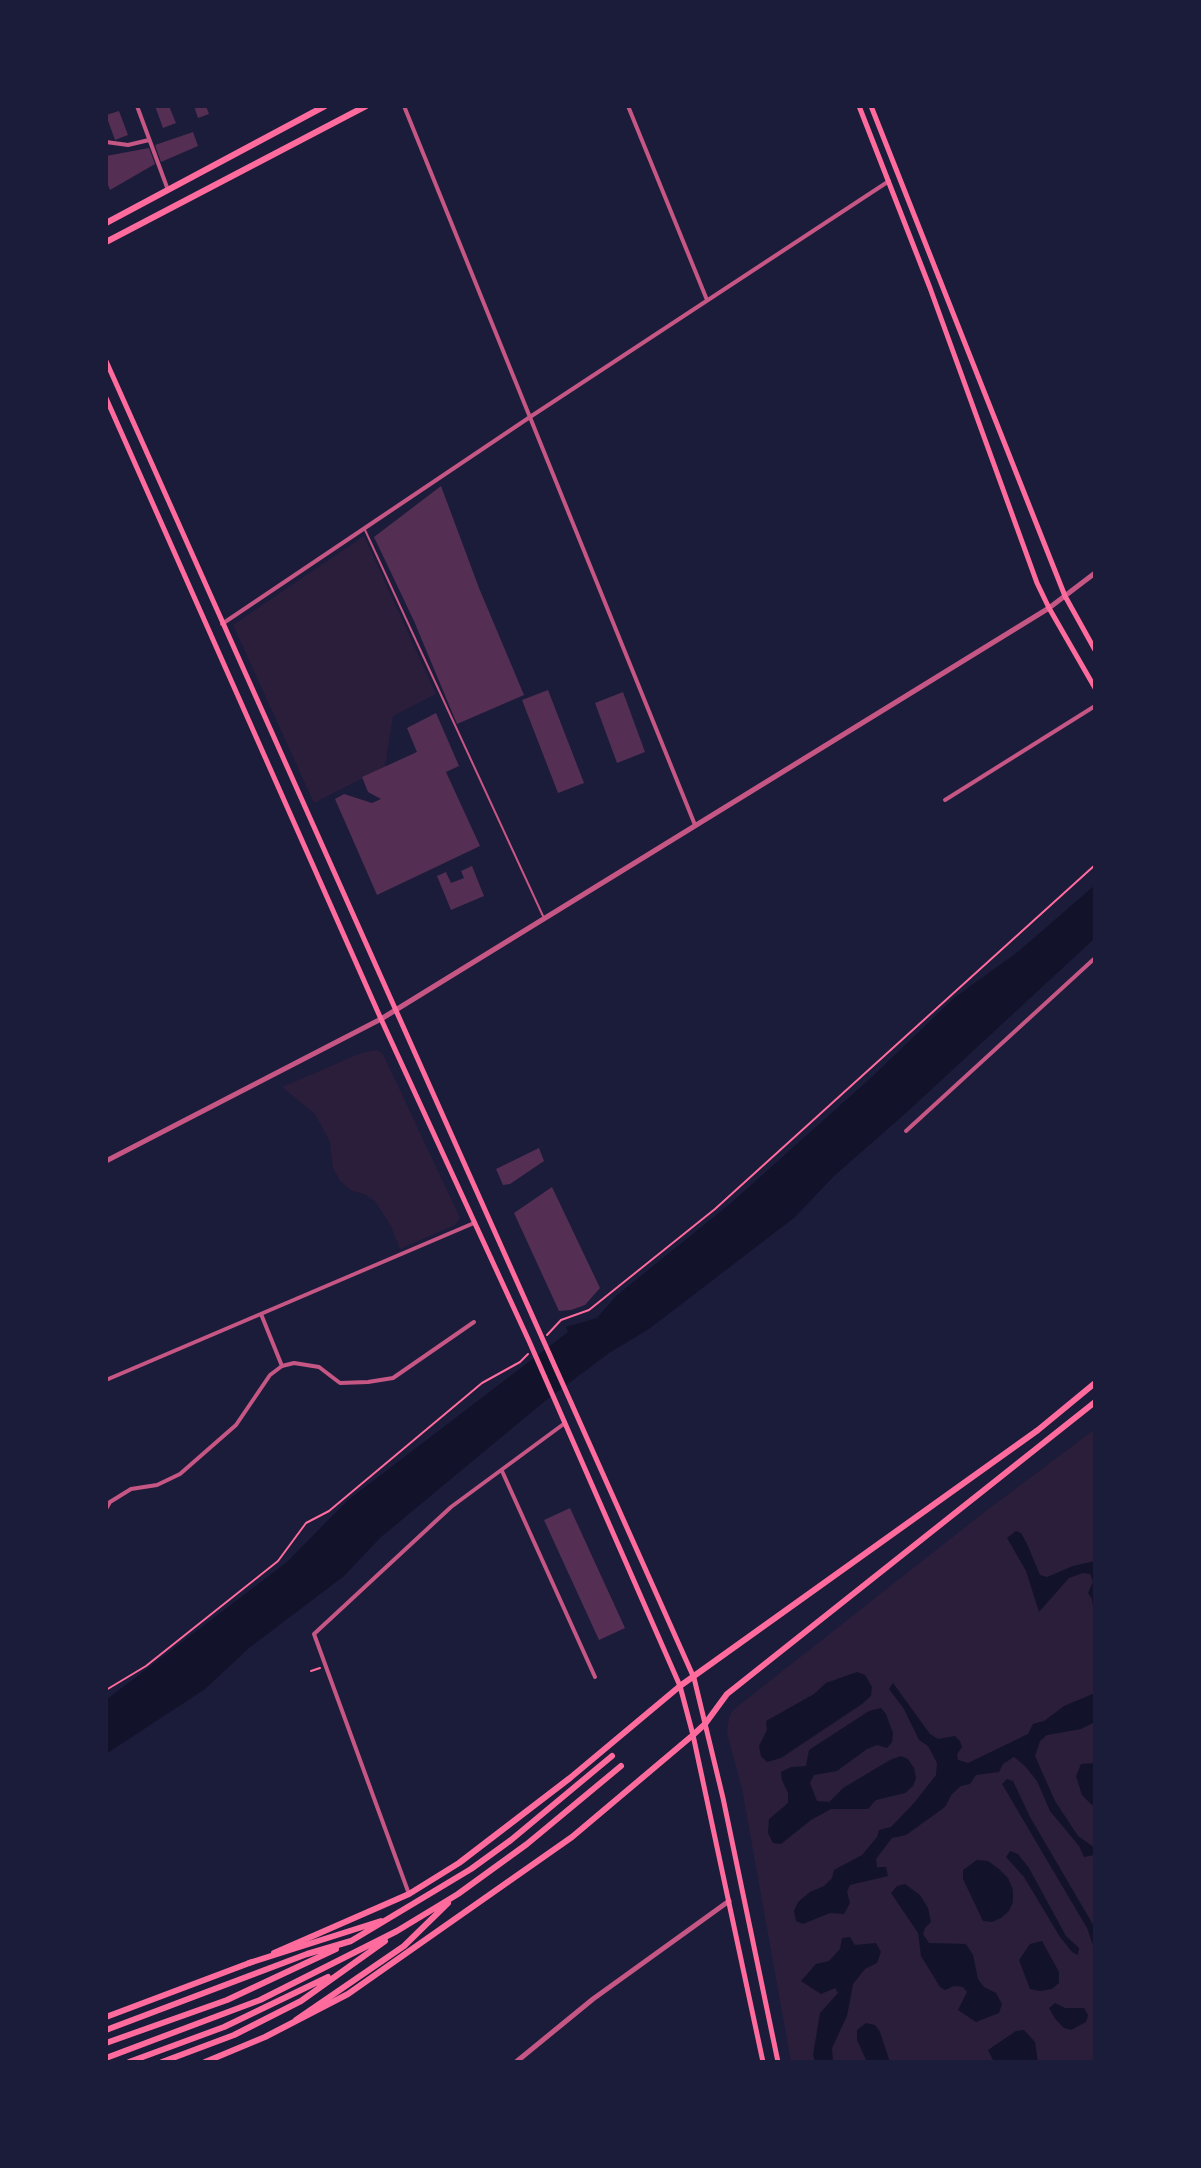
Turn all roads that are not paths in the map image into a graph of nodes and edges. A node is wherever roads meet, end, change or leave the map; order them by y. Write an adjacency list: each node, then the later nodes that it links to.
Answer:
1 (137, 106): 9 (street)
2 (325, 106): 8 (main road)
3 (366, 106): 14 (main road)
4 (404, 106): 18 (street)
5 (628, 106): 15 (street)
6 (859, 106): 11 (main road)
7 (871, 106): 21 (main road)
8 (315, 108): 12 (main road)
9 (149, 140): 10 (street); 12 (street)
10 (106, 142)
11 (889, 181): 15 (street); 22 (main road)
12 (168, 190): 13 (main road)
13 (106, 223)
14 (106, 242)
15 (707, 301): 18 (street)
16 (106, 361): 23 (main road)
17 (106, 398): 32 (main road)
18 (530, 417): 19 (street); 28 (street)
19 (365, 528): 23 (street); 29 (lane)
20 (1095, 573): 21 (street)
21 (1065, 596): 22 (street); 24 (main road)
22 (1049, 608): 25 (main road); 28 (street)
23 (222, 624): 31 (main road)
24 (1095, 650)
25 (1095, 688)
26 (1095, 706): 27 (street)
27 (945, 800)
28 (695, 825): 29 (street)
29 (544, 918): 31 (street)
30 (1095, 958): 33 (street)
31 (394, 1011): 32 (street); 46 (main road)
32 (381, 1019): 34 (street); 35 (main road)
33 (906, 1131)
34 (106, 1161)
35 (474, 1223): 36 (street); 42 (main road)
36 (261, 1314): 38 (street); 39 (street)
37 (474, 1322): 38 (street)
38 (282, 1366): 44 (street)
39 (106, 1380)
40 (1095, 1383): 46 (main road)
41 (1095, 1402): 48 (main road)
42 (565, 1423): 43 (street); 47 (main road)
43 (502, 1471): 45 (street); 52 (street)
44 (106, 1509)
45 (595, 1677)
46 (694, 1678): 47 (main road); 48 (main road)
47 (680, 1686): 49 (main road); 52 (main road)
48 (705, 1724): 49 (main road); 70 (main road)
49 (693, 1735): 54 (main road); 61 (main road)
50 (612, 1756): 55 (main road)
51 (621, 1766): 53 (main road)
52 (409, 1894): 58 (main road)
53 (458, 1894): 56 (main road); 61 (main road)
54 (729, 1901): 68 (street); 69 (main road)
55 (396, 1916): 57 (main road); 58 (main road)
56 (397, 1931): 59 (main road); 64 (main road)
57 (351, 1941): 62 (main road); 63 (main road)
58 (249, 1963): 60 (main road)
59 (342, 1970): 65 (main road); 66 (main road)
60 (106, 2017)
61 (296, 2020): 67 (main road)
62 (106, 2030)
63 (106, 2043)
64 (106, 2058)
65 (129, 2062)
66 (162, 2062)
67 (205, 2062)
68 (516, 2062)
69 (763, 2062)
70 (778, 2062)

